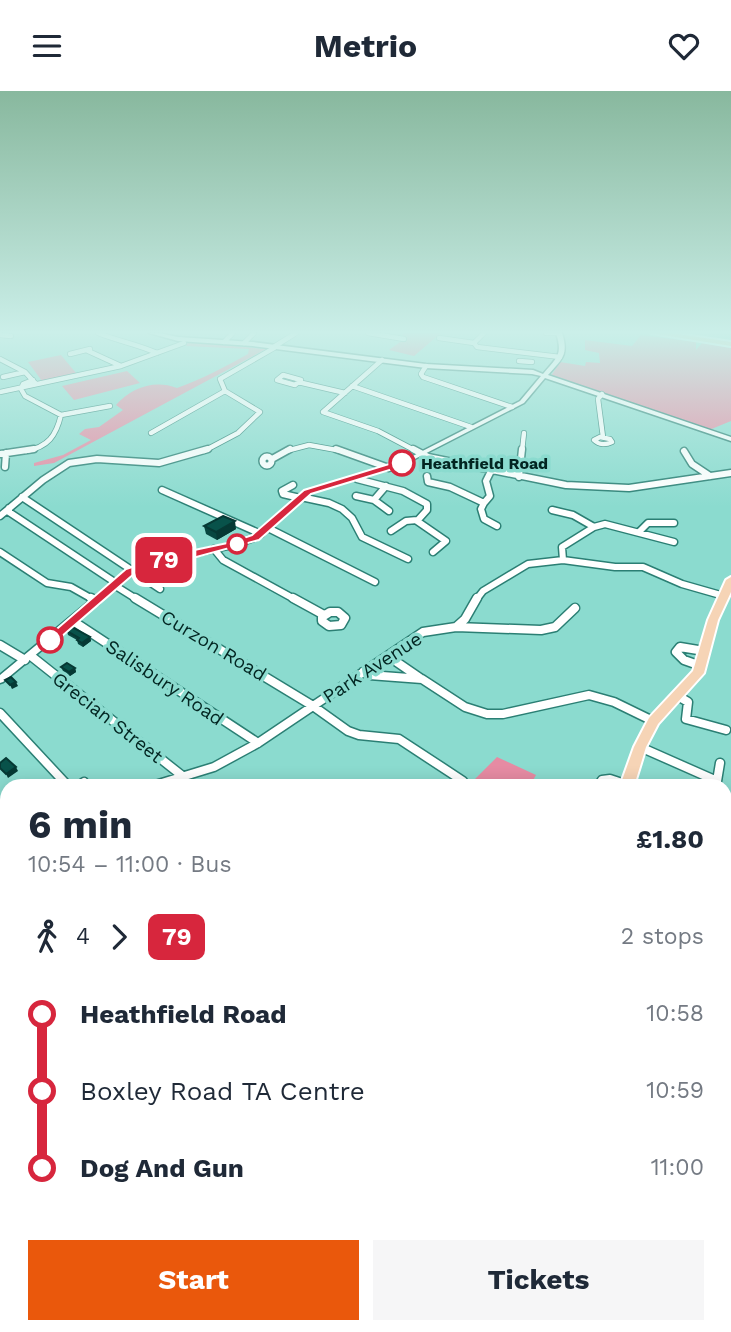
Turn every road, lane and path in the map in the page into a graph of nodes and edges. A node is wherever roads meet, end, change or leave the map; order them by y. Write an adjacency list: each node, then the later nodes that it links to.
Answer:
1 (22, 391): 12 (street)
2 (225, 391): 16 (street); 38 (street)
3 (336, 391): 8 (street)
4 (366, 391): 15 (street)
5 (464, 391): 11 (street)
6 (533, 391): 11 (street)
7 (593, 391): 9 (street)
8 (345, 393): 22 (street)
9 (602, 394): 18 (street); 19 (street)
10 (110, 406): 12 (street)
11 (512, 407): 15 (street)
12 (61, 415): 13 (street)
13 (58, 427): 14 (street); 21 (street)
14 (71, 427)
15 (471, 427): 22 (street)
16 (151, 433)
17 (524, 433): 29 (street)
18 (603, 437)
19 (729, 438)
20 (684, 451): 30 (street)
21 (3, 454): 24 (street)
22 (421, 454): 25 (street); 26 (street)
23 (272, 459): 25 (street)
24 (5, 467)
25 (389, 468): 31 (street)
26 (491, 471): 29 (street); 41 (street)
27 (731, 474): 30 (street)
28 (427, 476): 41 (street)
29 (519, 477): 30 (street)
30 (710, 477)
31 (357, 479): 33 (street); 39 (street)
32 (293, 485): 39 (street)
33 (386, 486): 36 (street); 40 (street)
34 (162, 490): 50 (street)
35 (423, 491): 36 (street)
36 (412, 495): 46 (street)
37 (356, 496): 40 (street)
38 (22, 497): 42 (street); 59 (street)
39 (300, 498): 50 (street); 57 (street)
40 (374, 500): 44 (street)
41 (484, 503): 48 (street)
42 (9, 507): 45 (street); 62 (street, Curzon Road)
43 (552, 510): 49 (street)
44 (389, 511)
45 (0, 516)
46 (417, 520): 51 (street); 56 (street)
47 (674, 523): 52 (street)
48 (497, 526)
49 (594, 527): 52 (street); 58 (street)
50 (264, 531): 54 (street); 61 (street)
51 (391, 531)
52 (639, 532): 53 (street)
53 (674, 542)
54 (214, 549): 59 (street); 67 (street)
55 (0, 552): 65 (street)
56 (433, 552)
57 (408, 559)
58 (563, 560): 64 (street); 69 (street)
59 (130, 572): 62 (street); 63 (street)
60 (731, 580): 64 (highway)
61 (375, 582)
62 (115, 584): 65 (street); 79 (street, Curzon Road)
63 (160, 589)
64 (723, 596): 71 (highway)
65 (96, 601): 68 (street)
66 (575, 608): 69 (street, Park Avenue)
67 (324, 615)
68 (74, 621): 73 (street); 83 (street, Salisbury Road)
69 (456, 627): 72 (street, Park Avenue)
70 (0, 645): 73 (street, Grecian Street)
71 (704, 651): 74 (highway); 74 (street)
72 (388, 656): 75 (street, Park Avenue); 76 (street)
73 (28, 658): 77 (street); 86 (street, Grecian Street)
74 (701, 666): 78 (highway)
75 (363, 672): 76 (street); 79 (street, Park Avenue)
76 (422, 679): 81 (street)
77 (0, 680)
78 (678, 696): 81 (highway); 82 (street)
79 (309, 703): 83 (street, Park Avenue); 89 (street, Curzon Road)
80 (0, 713): 87 (street)
81 (653, 721): 84 (highway)
82 (726, 730)
83 (258, 743): 86 (street)
84 (640, 747): 90 (highway); 91 (street)
85 (720, 763): 92 (street)
86 (185, 778): 88 (street)
87 (61, 779)
88 (181, 779)
89 (459, 779)
90 (629, 779)
91 (712, 779)
92 (717, 779)

